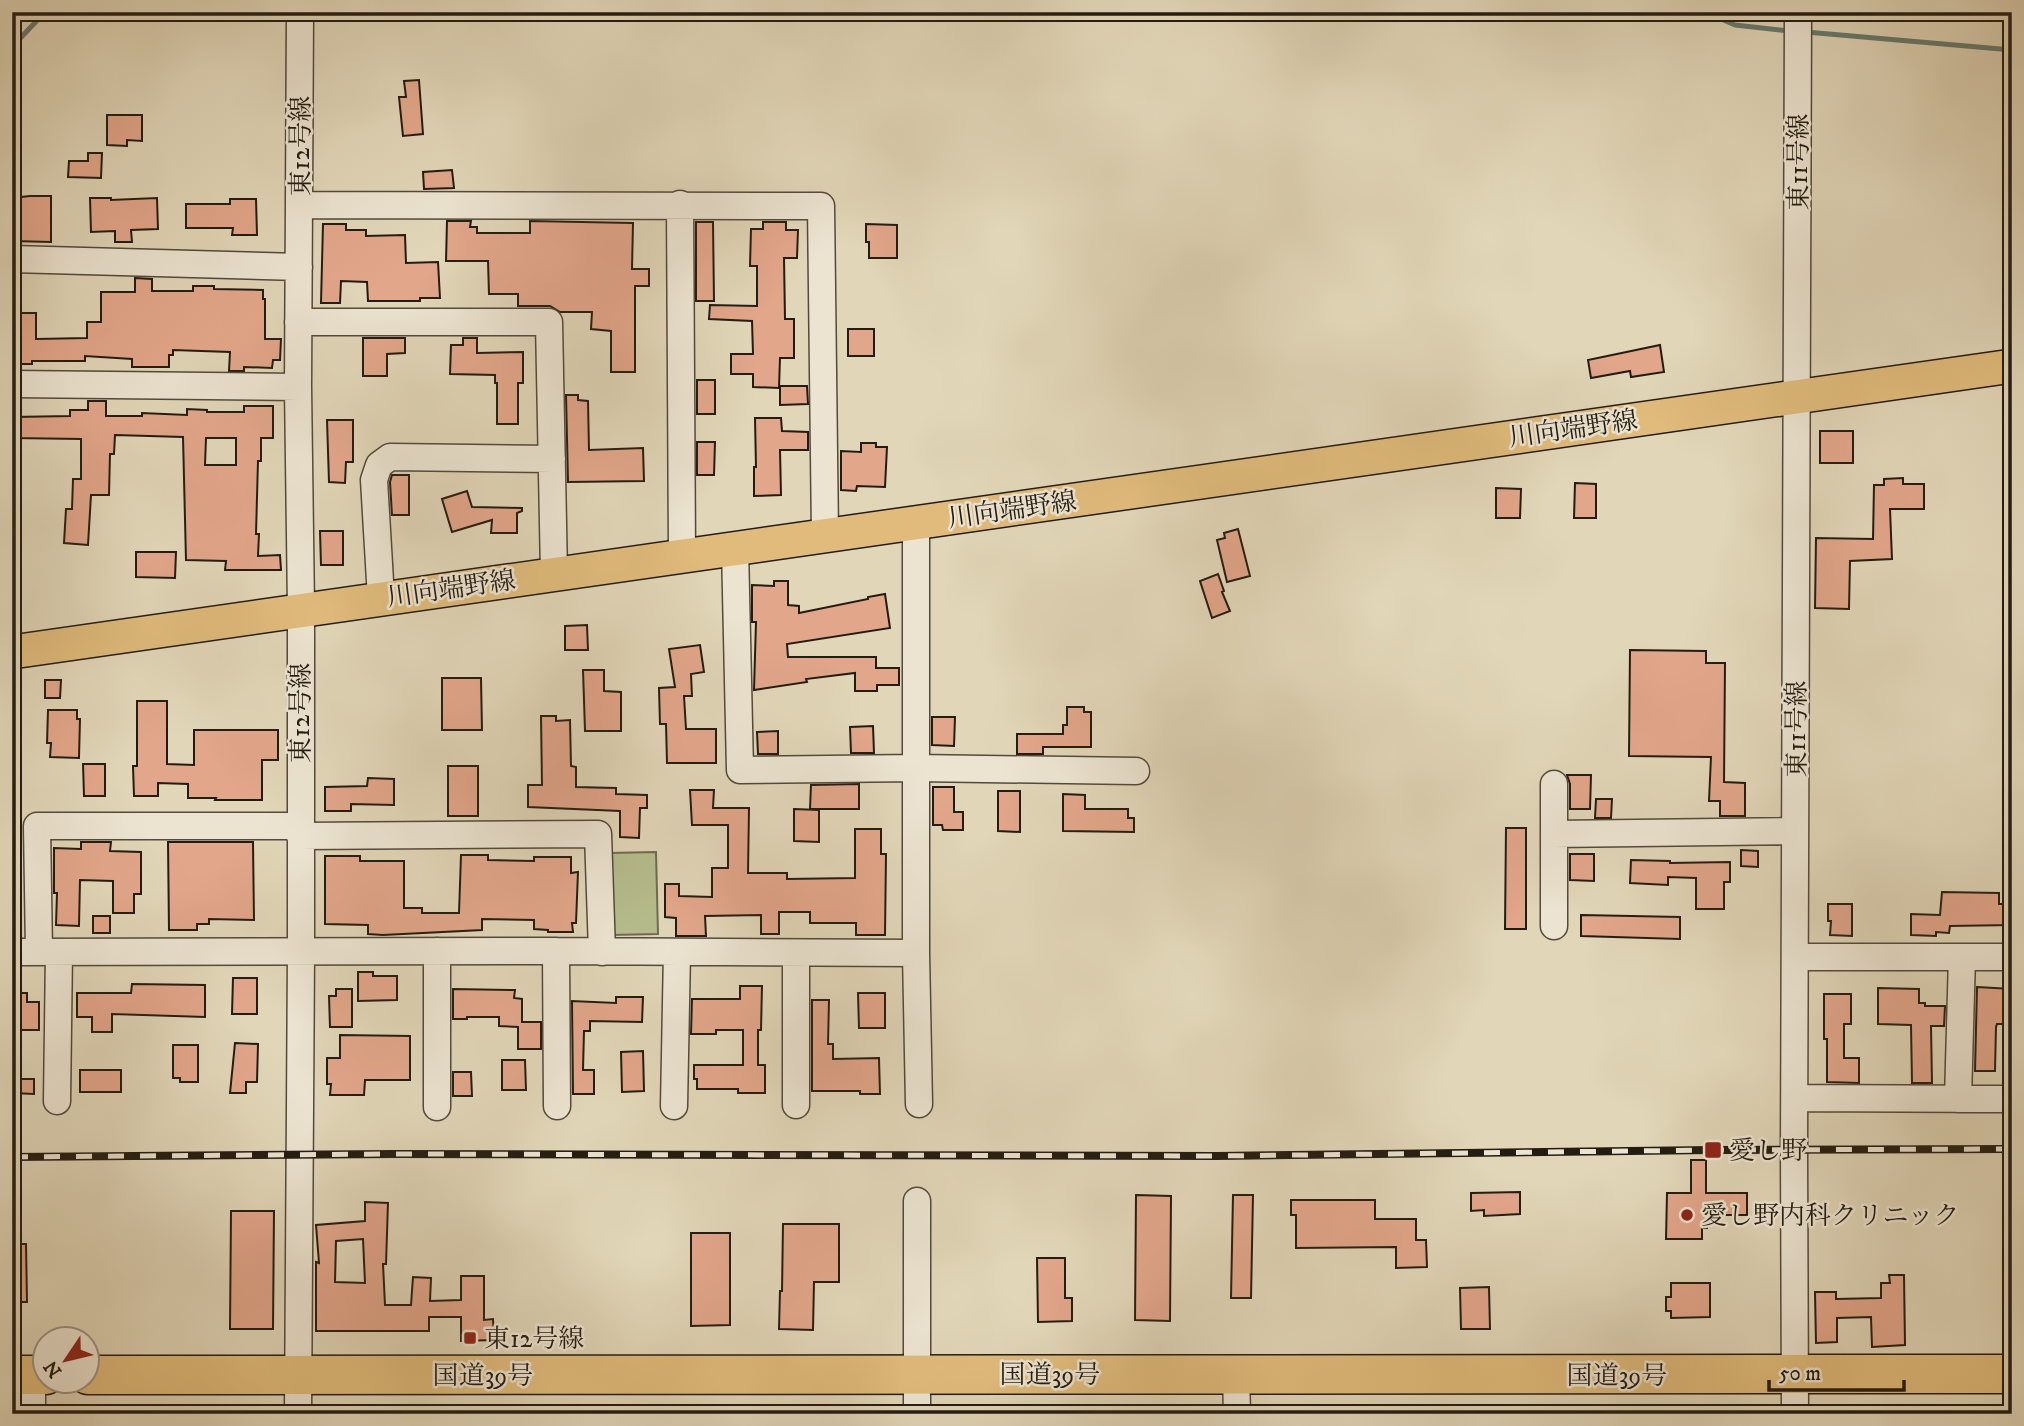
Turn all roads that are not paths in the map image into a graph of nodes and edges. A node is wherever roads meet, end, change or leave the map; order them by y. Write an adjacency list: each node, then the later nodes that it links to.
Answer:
1 (300, 12): 4 (street, 東12号線)
2 (1798, 27): 11 (street, 東11号線)
3 (680, 204): 4 (street); 14 (street); 16 (street)
4 (300, 205): 6 (street, 東12号線)
5 (12, 258): 6 (street)
6 (299, 267): 7 (street, 東12号線)
7 (298, 322): 10 (street, 東12号線); 12 (street)
8 (2012, 366): 11 (main road, 川向端野線)
9 (12, 384): 10 (street)
10 (298, 387): 19 (street, 東12号線)
11 (1797, 397): 13 (main road, 川向端野線); 25 (street, 東11号線)
12 (552, 459): 17 (street); 18 (street)
13 (916, 523): 14 (main road, 川向端野線); 21 (street)
14 (825, 536): 15 (main road, 川向端野線)
15 (735, 548): 16 (main road, 川向端野線); 21 (street)
16 (682, 556): 17 (main road, 川向端野線)
17 (554, 574): 18 (main road, 川向端野線)
18 (381, 598): 19 (main road, 川向端野線)
19 (300, 609): 20 (main road, 川向端野線); 24 (street, 東12号線)
20 (12, 652)
21 (916, 768): 22 (street); 36 (street)
22 (1136, 771)
23 (1554, 784): 26 (street)
24 (300, 831): 31 (street); 32 (street); 34 (street, 東12号線)
25 (1795, 831): 26 (street); 37 (street, 東11号線)
26 (1554, 834): 27 (street)
27 (1554, 926)
28 (437, 951): 29 (street); 34 (street); 48 (street)
29 (556, 951): 32 (street); 46 (street)
30 (12, 952): 31 (street)
31 (49, 952): 34 (street); 43 (street)
32 (602, 952): 33 (street)
33 (677, 952): 35 (street); 47 (street)
34 (301, 953): 56 (street, 東12号線)
35 (796, 953): 36 (street); 45 (street)
36 (916, 953): 44 (street)
37 (1795, 957): 38 (street); 40 (street, 東11号線)
38 (1962, 957): 39 (street); 41 (street)
39 (2012, 957)
40 (1795, 1098): 41 (street); 55 (street, 東11号線)
41 (1958, 1099): 42 (street)
42 (2012, 1099)
43 (57, 1101)
44 (919, 1104)
45 (796, 1105)
46 (557, 1106)
47 (674, 1106)
48 (437, 1107)
49 (917, 1201): 50 (street)
50 (917, 1374): 54 (highway, 国道39号); 56 (highway, 国道39号); 59 (street)
51 (2012, 1374): 55 (highway, 国道39号)
52 (30, 1375): 57 (street)
53 (102, 1375): 56 (highway, 国道39号)
54 (1236, 1375): 55 (highway, 国道39号); 60 (street)
55 (1796, 1375): 61 (street, 東11号線)
56 (299, 1376): 58 (street, 東12号線)
57 (32, 1414)
58 (298, 1414)
59 (917, 1414)
60 (1237, 1414)
61 (1796, 1414)

